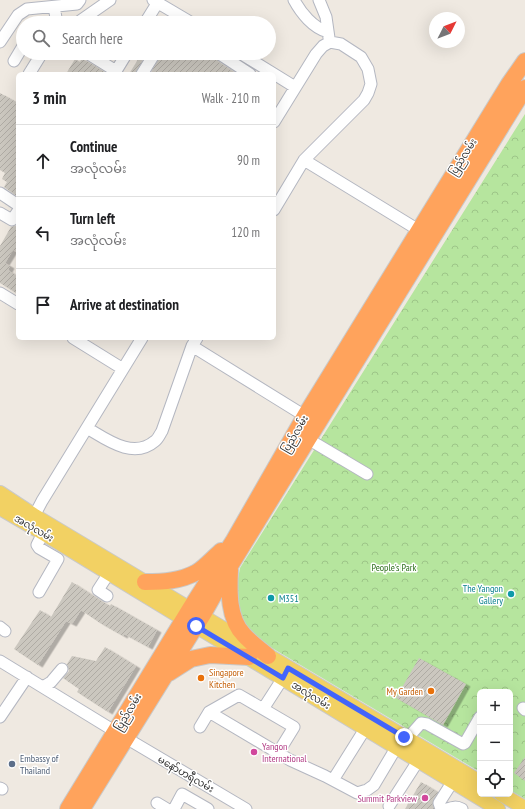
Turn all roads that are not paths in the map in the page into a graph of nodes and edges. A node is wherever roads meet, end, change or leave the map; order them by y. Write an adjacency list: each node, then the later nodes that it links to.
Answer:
1 (80, 0): 6 (street)
2 (110, 0): 9 (street)
3 (294, 0): 13 (street)
4 (319, 0): 13 (street)
5 (156, 1): 10 (street); 11 (street)
6 (54, 7): 7 (street); 8 (street)
7 (17, 16)
8 (56, 16)
9 (87, 16)
10 (148, 16)
11 (181, 16)
12 (16, 18): 14 (street)
13 (329, 37): 29 (street); 32 (street)
14 (0, 42)
15 (16, 58): 22 (street)
16 (38, 60): 24 (street)
17 (99, 60): 18 (street)
18 (122, 60)
19 (151, 60): 25 (street)
20 (229, 60): 26 (street)
21 (251, 60): 27 (street)
22 (14, 61)
23 (525, 61): 38 (highway, ပြည်လမ်း)
24 (30, 72)
25 (143, 72)
26 (247, 72)
27 (271, 72)
28 (276, 75): 29 (street)
29 (295, 87): 31 (street)
30 (524, 92): 39 (highway, ပြည်လမ်း)
31 (276, 119)
32 (304, 160): 35 (street); 38 (street)
33 (0, 193): 34 (street)
34 (16, 204)
35 (276, 207)
36 (0, 213): 37 (street)
37 (16, 214)
38 (419, 230): 39 (street); 46 (highway, ပြည်လမ်း)
39 (432, 239): 48 (highway, ပြည်လမ်း)
40 (0, 293): 41 (street)
41 (16, 303)
42 (76, 340): 45 (street)
43 (141, 340): 45 (street)
44 (195, 342): 46 (street); 47 (street)
45 (123, 369): 47 (street)
46 (305, 416): 54 (highway, ပြည်လမ်း)
47 (87, 428): 52 (street)
48 (308, 439): 49 (street); 55 (highway, ပြည်လမ်း)
49 (367, 474)
50 (0, 493): 52 (main road, အလုံလမ်း)
51 (0, 508): 52 (main road, အလုံလမ်း)
52 (32, 521): 53 (main road, အလုံလမ်း); 57 (main road, အလုံလမ်း)
53 (44, 533): 56 (main road, အလုံလမ်း); 58 (street)
54 (234, 540): 57 (highway); 60 (highway, ပြည်လမ်း)
55 (230, 566): 60 (highway, ပြည်လမ်း); 61 (highway)
56 (109, 573): 59 (street); 60 (main road, အလုံလမ်း)
57 (145, 582): 60 (main road, အလုံလမ်း)
58 (39, 592)
59 (108, 596)
60 (193, 617): 61 (main road, အလုံလမ်း); 62 (main road, အလုံလမ်း); 66 (highway, ပြည်လမ်း); 75 (highway, ပြည်လမ်း)
61 (268, 656): 65 (main road, အလုံလမ်း)
62 (250, 657): 65 (main road, အလုံလမ်း); 66 (highway)
63 (2, 665): 67 (street, မနော်ဟရီလမ်း)
64 (62, 669): 68 (street)
65 (286, 673): 69 (street); 74 (main road, အလုံလမ်း); 76 (main road, အလုံလမ်း)
66 (166, 674): 75 (highway, ပြည်လမ်း)
67 (27, 677): 68 (street, မနော်ဟရီလမ်း); 71 (street)
68 (43, 687): 75 (street, မနော်ဟရီလမ်း)
69 (263, 709): 70 (street); 77 (street)
70 (209, 712): 73 (street); 77 (street)
71 (0, 717)
72 (477, 722): 76 (street)
73 (200, 727)
74 (365, 728): 76 (main road, အလုံလမ်း); 79 (street)
75 (121, 735): 86 (highway, ပြည်လမ်း); 87 (highway, ပြည်လမ်း); 91 (street, မနော်ဟရီလမ်း)
76 (402, 743): 78 (main road, အလုံလမ်း); 79 (street); 81 (main road, အလုံလမ်း)
77 (278, 753): 79 (street)
78 (418, 761): 80 (main road, အလုံလမ်း); 84 (street)
79 (333, 780)
80 (453, 781): 81 (main road, အလုံလမ်း); 92 (street)
81 (476, 787): 95 (main road, အလုံလမ်း)
82 (506, 797): 85 (main road)
83 (157, 803): 88 (street)
84 (388, 806)
85 (525, 808)
86 (68, 809)
87 (82, 809)
88 (167, 809)
89 (174, 809): 90 (street)
90 (208, 809)
91 (246, 809)
92 (442, 809)
93 (447, 809): 94 (street)
94 (462, 809)
95 (498, 809)

